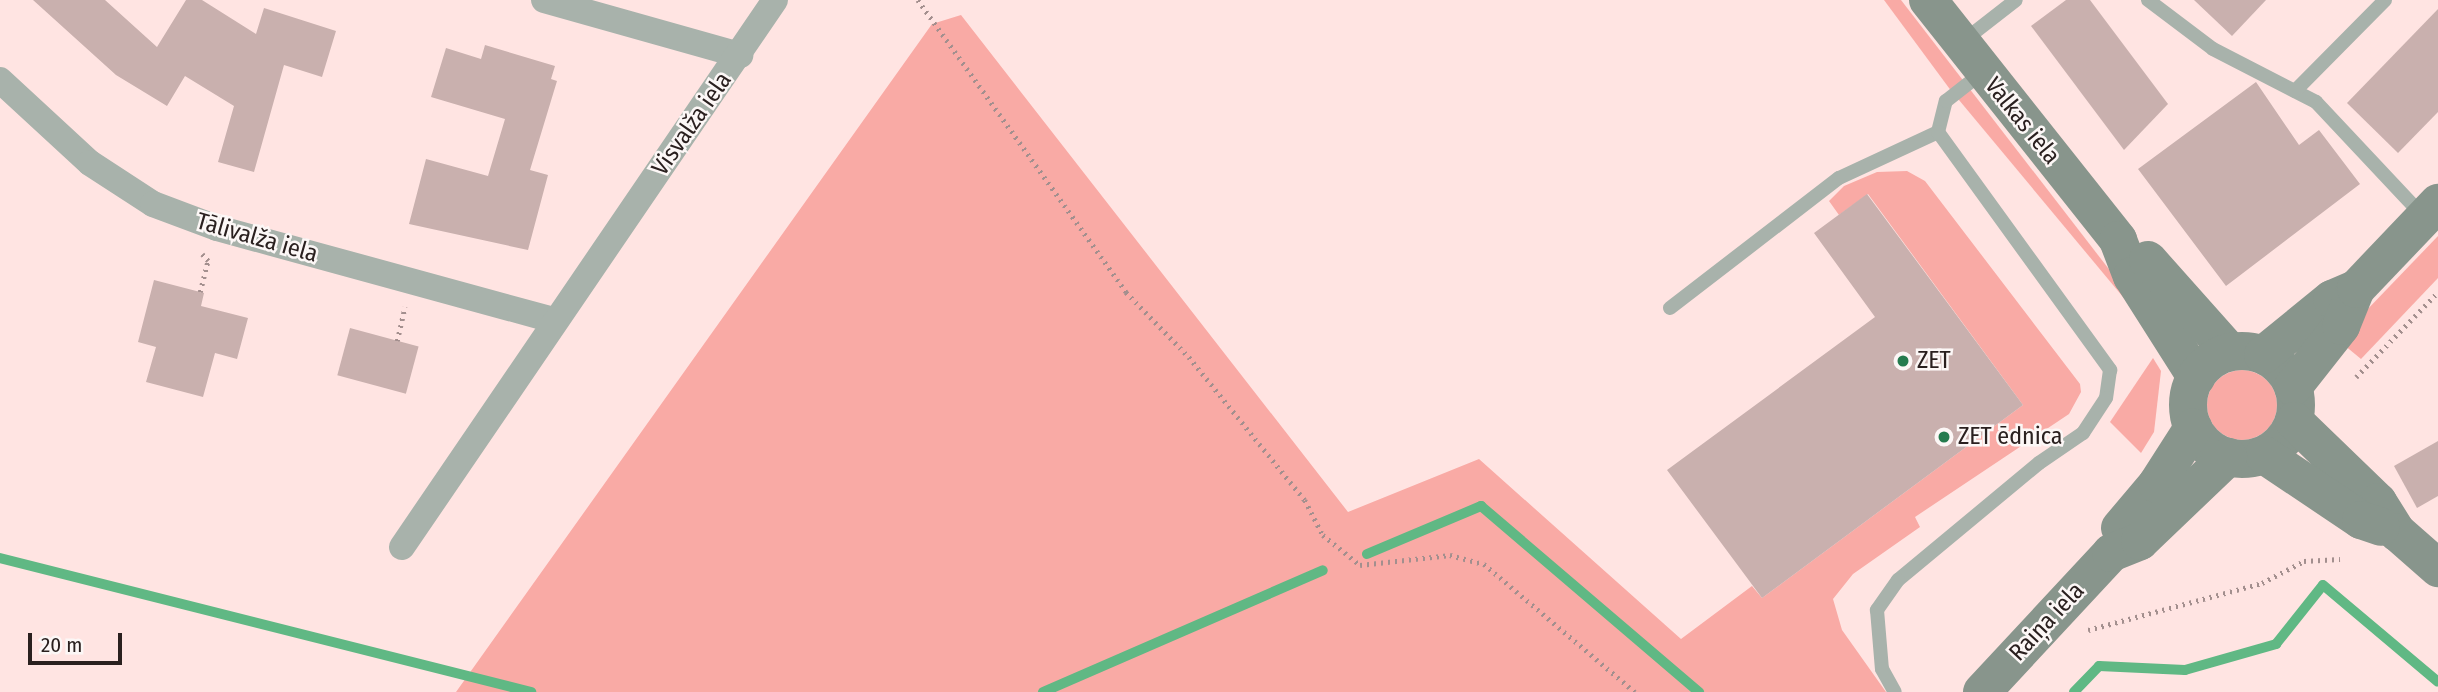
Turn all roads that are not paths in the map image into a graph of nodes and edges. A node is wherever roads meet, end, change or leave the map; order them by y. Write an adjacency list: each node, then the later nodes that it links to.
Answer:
1 (544, 0): 7 (street, Visvalža iela)
2 (775, 0): 7 (street, Visvalža iela)
3 (1928, 0): 8 (main road, Valkas iela)
4 (2016, 0): 8 (lane)
5 (2148, 0): 10 (lane)
6 (2385, 0): 10 (lane)
7 (740, 55): 16 (street, Visvalža iela)
8 (1972, 57): 11 (lane); 13 (main road, Valkas iela)
9 (0, 80): 16 (street, Tālivalža iela)
10 (2295, 91): 12 (lane)
11 (1938, 132): 15 (lane); 26 (lane)
12 (2431, 210): 14 (main road)
13 (2118, 240): 17 (main road); 18 (main road)
14 (2356, 289): 17 (main road); 19 (main road)
15 (1670, 308)
16 (554, 320): 23 (street)
17 (2246, 353): 18 (main road); 19 (main road)
18 (2196, 377): 20 (main road)
19 (2294, 404): 21 (main road); 22 (main road)
20 (2193, 428): 21 (main road); 24 (main road, Raiņa iela)
21 (2246, 456): 22 (main road); 24 (main road, Raiņa iela)
22 (2397, 532): 25 (main road)
23 (402, 547)
24 (2111, 553): 27 (main road, Raiņa iela)
25 (2438, 568)
26 (1895, 692)
27 (1982, 692)

